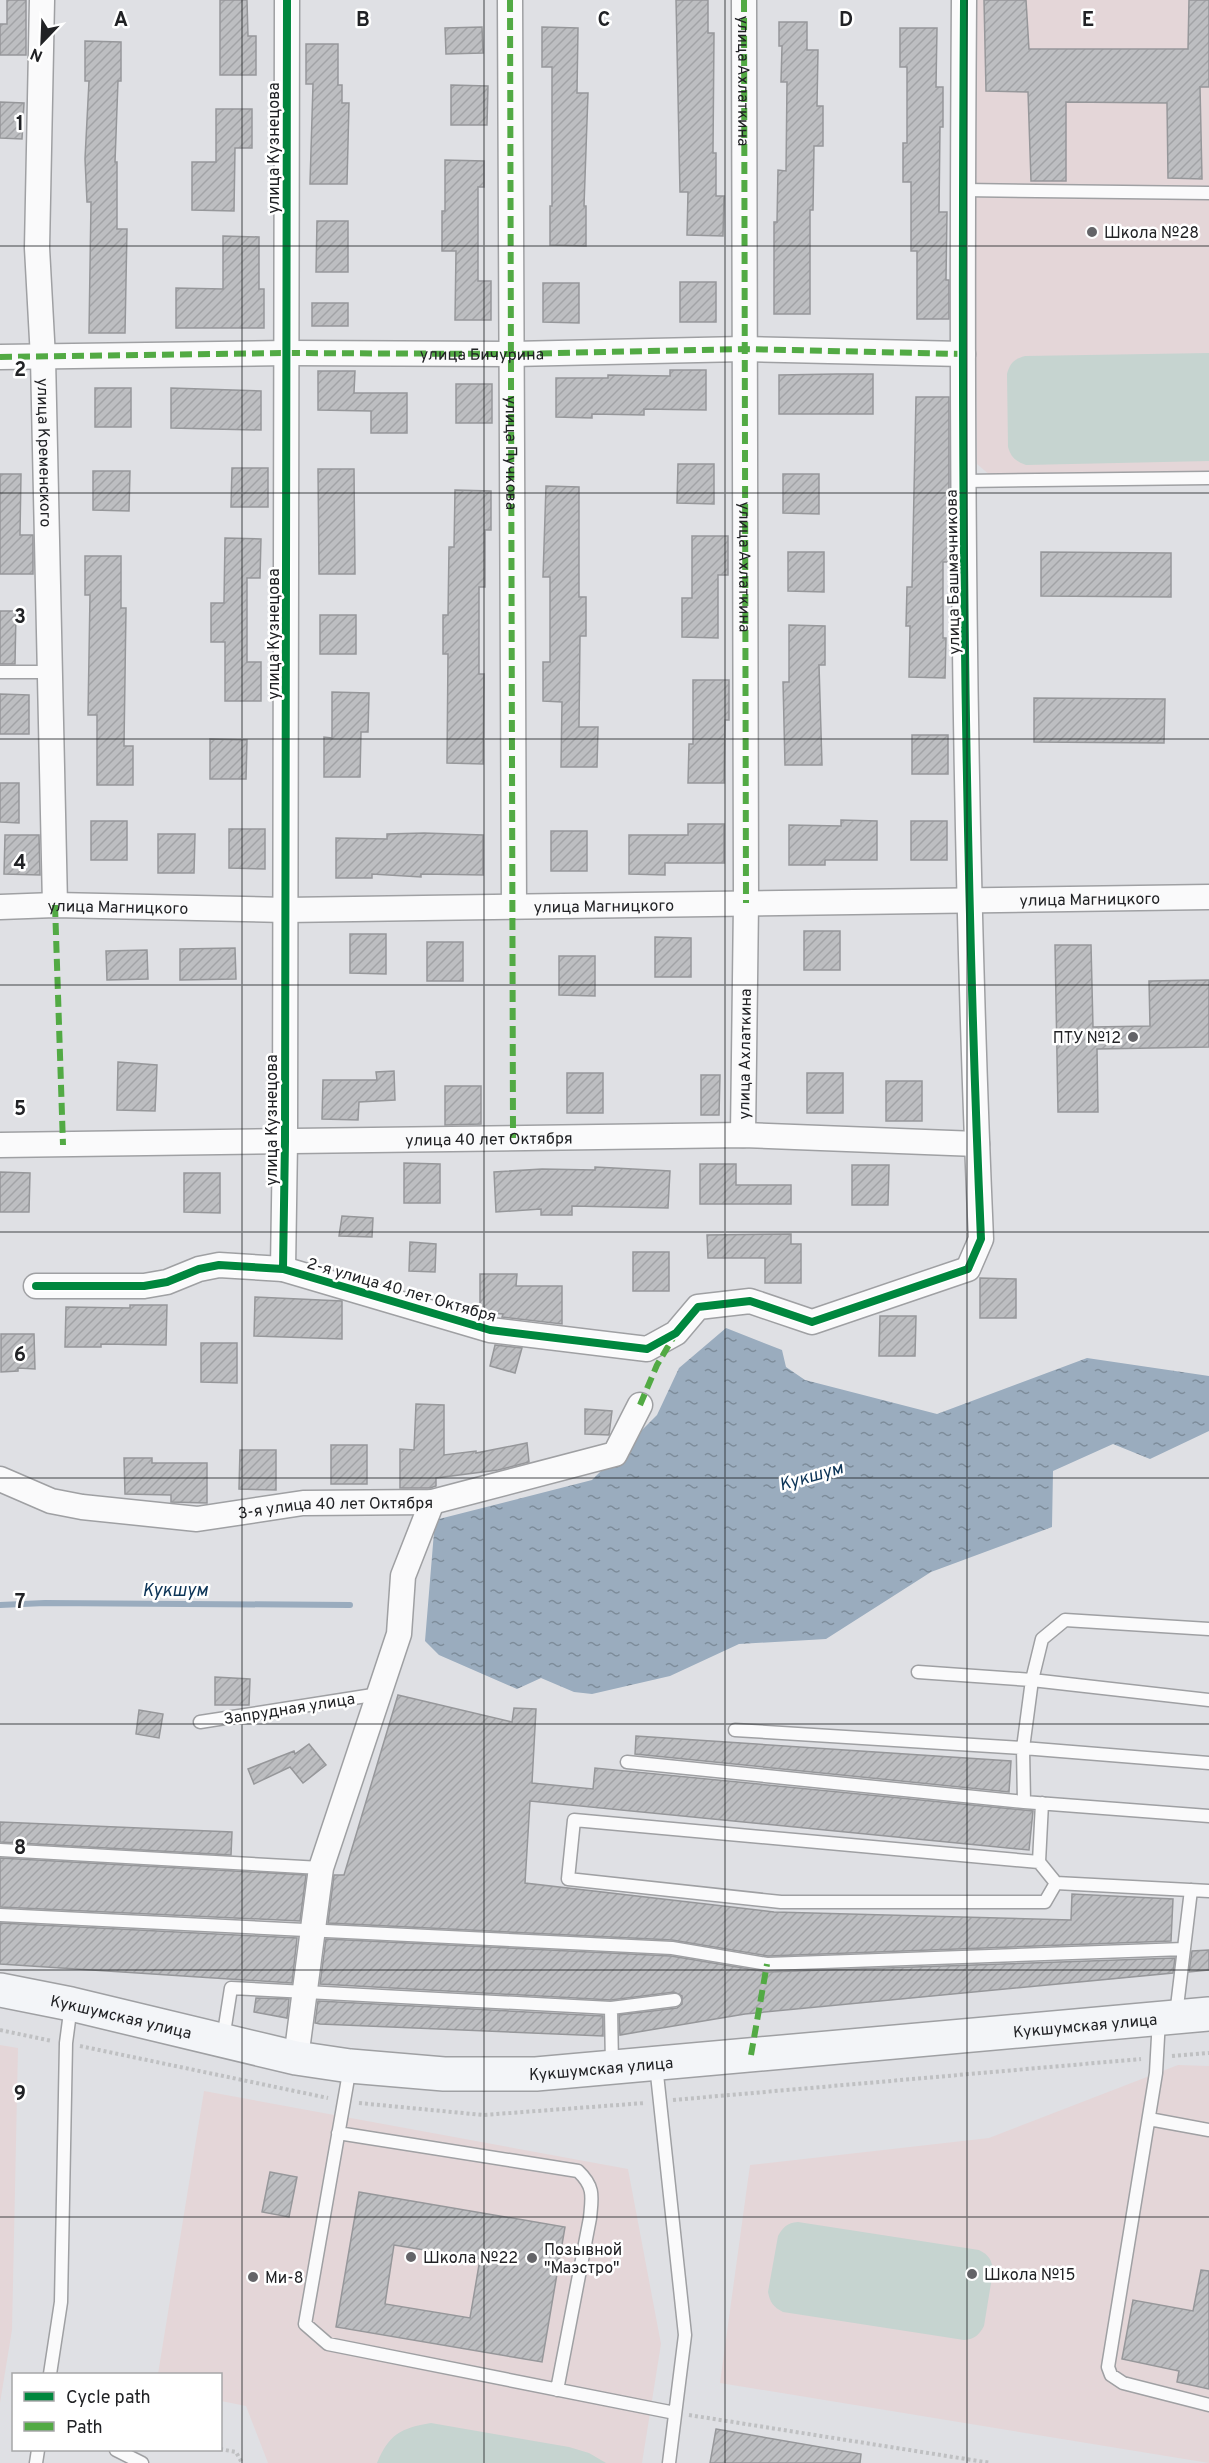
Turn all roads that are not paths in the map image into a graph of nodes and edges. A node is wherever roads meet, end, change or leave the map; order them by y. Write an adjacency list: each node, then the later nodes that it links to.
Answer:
1 (42, 0): 13 (street, улица Кременского)
2 (287, 0): 9 (street, улица Кузнецова)
3 (510, 0): 10 (street, улица Пучкова)
4 (744, 0): 8 (street, улица Ахлаткина)
5 (964, 0): 6 (street, улица Башмачникова)
6 (963, 190): 7 (lane); 11 (street, улица Башмачникова)
7 (1209, 193)
8 (744, 349): 10 (street, улица Бичурина); 11 (street, улица Бичурина); 20 (street, улица Ахлаткина)
9 (287, 353): 10 (street, улица Бичурина); 13 (street, улица Бичурина); 24 (street, улица Кузнецова)
10 (512, 354): 22 (street, улица Пучкова)
11 (963, 354): 15 (street, улица Башмачникова)
12 (0, 357): 13 (street, улица Бичурина)
13 (43, 358): 17 (street, улица Кременского)
14 (1209, 478): 15 (lane)
15 (964, 481): 19 (street, улица Башмачникова)
16 (0, 672): 17 (lane)
17 (48, 672): 21 (street, улица Кременского)
18 (1209, 897): 19 (street, улица Магницкого)
19 (970, 900): 20 (street, улица Магницкого); 27 (street, улица Башмачникова)
20 (746, 903): 22 (street, улица Магницкого); 25 (street, улица Ахлаткина)
21 (55, 905): 23 (street, улица Магницкого); 24 (street, улица Магницкого)
22 (514, 906): 24 (street, улица Магницкого)
23 (0, 907)
24 (285, 910): 26 (street, улица Кузнецова)
25 (743, 1135): 26 (street, улица 40 лет Октября); 27 (street, улица 40 лет Октября)
26 (285, 1141): 28 (street, улица 40 лет Октября); 29 (street, улица Кузнецова)
27 (977, 1144): 29 (street, 2-я улица 40 лет Октября)
28 (0, 1145)
29 (283, 1269): 30 (street, 2-я улица 40 лет Октября)
30 (36, 1286)
31 (640, 1405): 33 (street, 3-я улица 40 лет Октября)
32 (0, 1479): 33 (street, 3-я улица 40 лет Октября)
33 (432, 1502): 37 (street)
34 (1209, 1629): 36 (lane)
35 (918, 1672): 36 (lane)
36 (1032, 1680): 38 (lane); 41 (lane)
37 (379, 1694): 39 (lane, Запрудная улица); 49 (street)
38 (1209, 1700)
39 (200, 1722)
40 (735, 1731): 41 (lane)
41 (1023, 1748): 43 (lane); 44 (lane)
42 (627, 1762): 44 (lane)
43 (1209, 1763)
44 (1024, 1802): 45 (lane)
45 (1042, 1803): 46 (lane); 48 (lane)
46 (1209, 1816)
47 (0, 1850): 49 (lane)
48 (1039, 1862): 50 (lane); 50 (lane)
49 (321, 1868): 54 (street)
50 (1056, 1883): 51 (lane)
51 (1191, 1890): 52 (lane); 55 (lane)
52 (1209, 1891)
53 (0, 1915): 54 (lane)
54 (314, 1929): 55 (lane); 57 (street)
55 (1184, 1949): 62 (lane)
56 (0, 1990): 59 (street, Кукшумская улица)
57 (305, 1991): 60 (lane); 63 (lane); 64 (street)
58 (675, 2000): 60 (lane)
59 (71, 2004): 63 (street, Кукшумская улица); 71 (lane)
60 (611, 2008): 67 (lane)
61 (1209, 2014): 62 (street, Кукшумская улица)
62 (1167, 2017): 65 (street, Кукшумская улица); 68 (lane)
63 (223, 2040): 64 (street, Кукшумская улица)
64 (296, 2058): 66 (street, Кукшумская улица)
65 (656, 2064): 67 (street, Кукшумская улица); 74 (lane)
66 (350, 2066): 67 (street, Кукшумская улица); 70 (lane)
67 (612, 2067)
68 (1149, 2118): 69 (lane); 73 (lane)
69 (1209, 2130)
70 (338, 2133): 72 (lane); 72 (lane)
71 (50, 2373)
72 (557, 2390): 74 (lane)
73 (1209, 2405)
74 (675, 2413): 77 (lane)
75 (118, 2451): 76 (lane)
76 (142, 2463)
77 (669, 2463)

